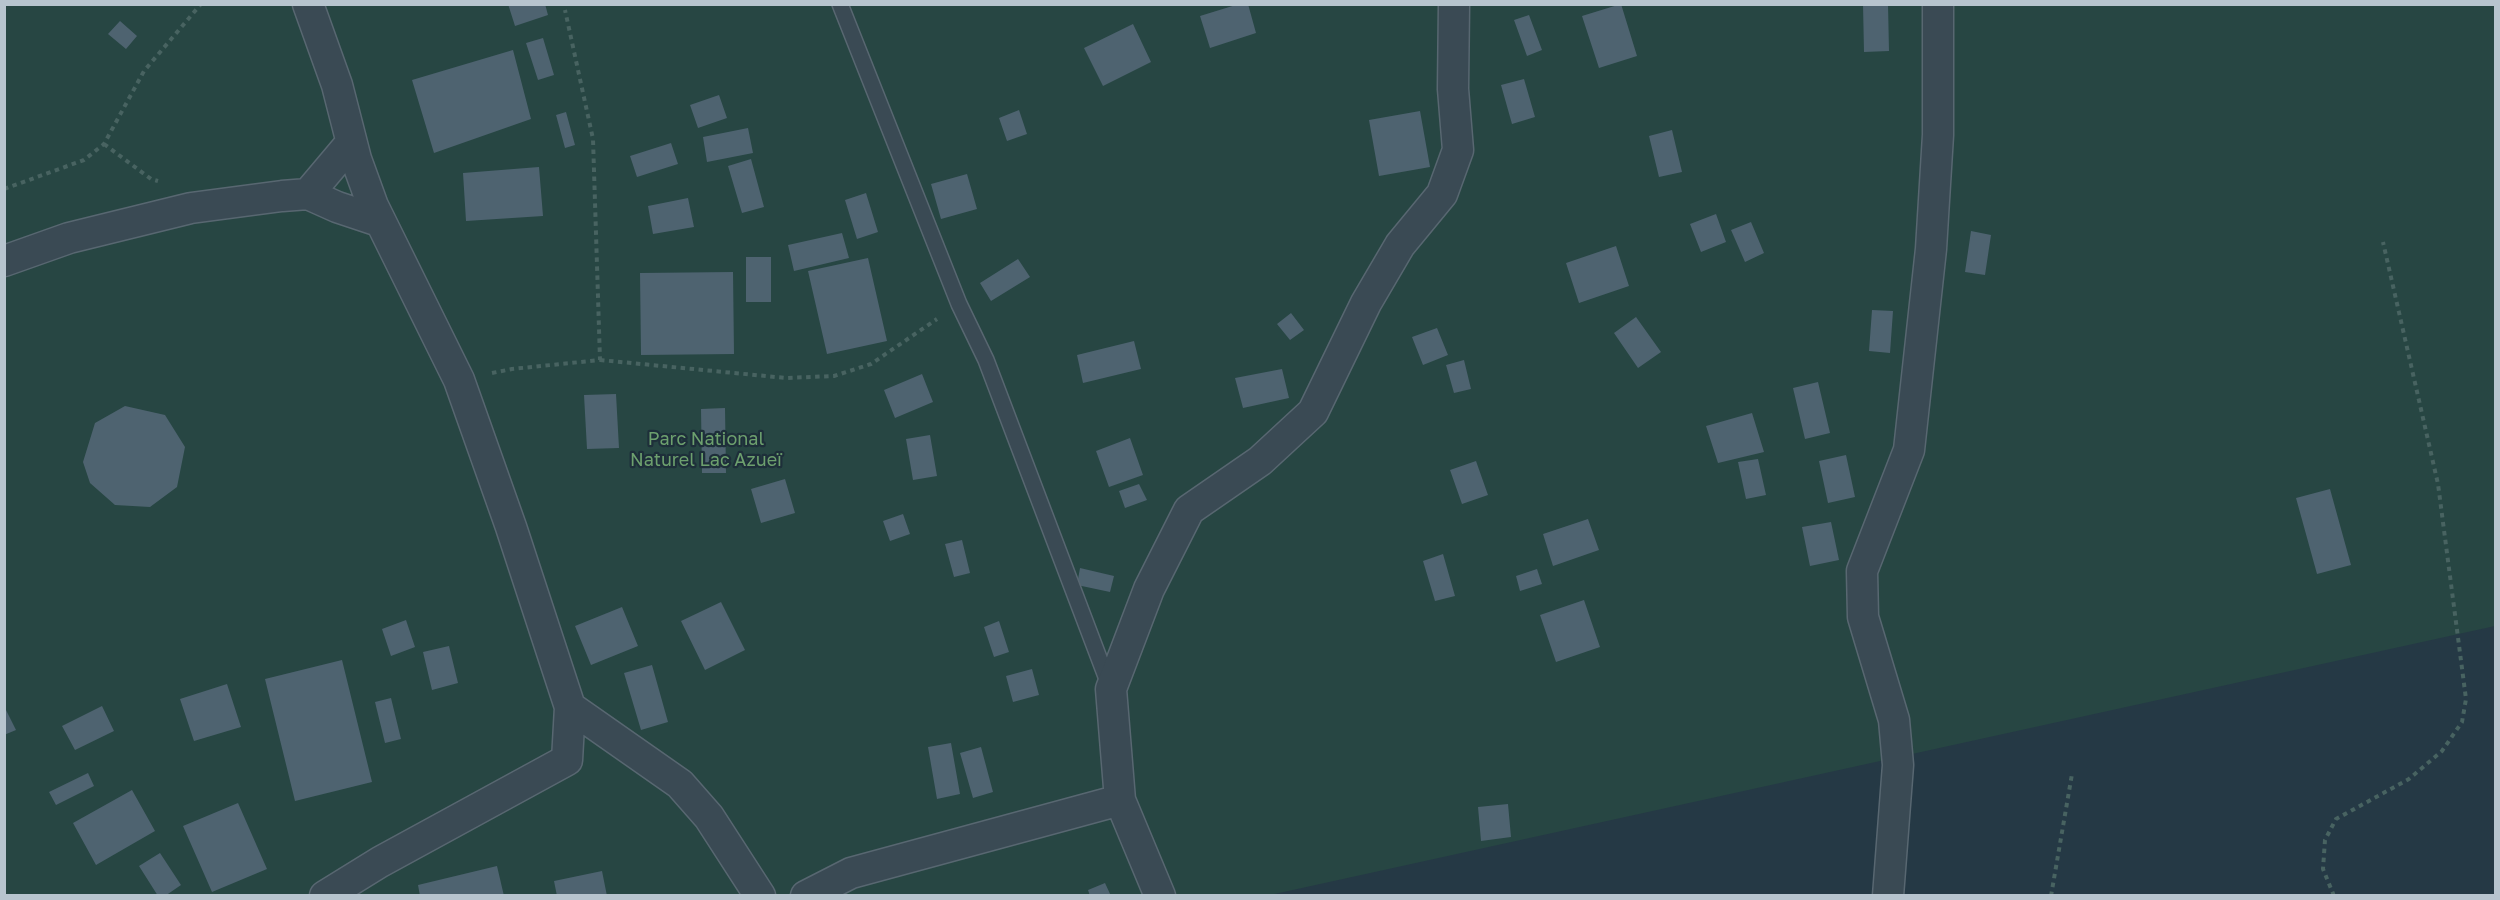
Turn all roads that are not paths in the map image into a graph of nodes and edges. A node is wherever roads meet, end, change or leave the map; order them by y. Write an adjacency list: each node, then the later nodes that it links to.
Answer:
1 (308, 4): 5 (street)
2 (840, 4): 9 (lane)
3 (1454, 4): 9 (street)
4 (1938, 4): 16 (street)
5 (351, 143): 6 (street); 7 (street)
6 (308, 194): 7 (street); 8 (street)
7 (380, 221): 10 (street)
8 (4, 261)
9 (1111, 689): 11 (street)
10 (570, 707): 12 (street); 13 (street)
11 (1120, 800): 14 (street); 15 (street)
12 (326, 896)
13 (760, 896)
14 (806, 896)
15 (1160, 896)
16 (1888, 896)

